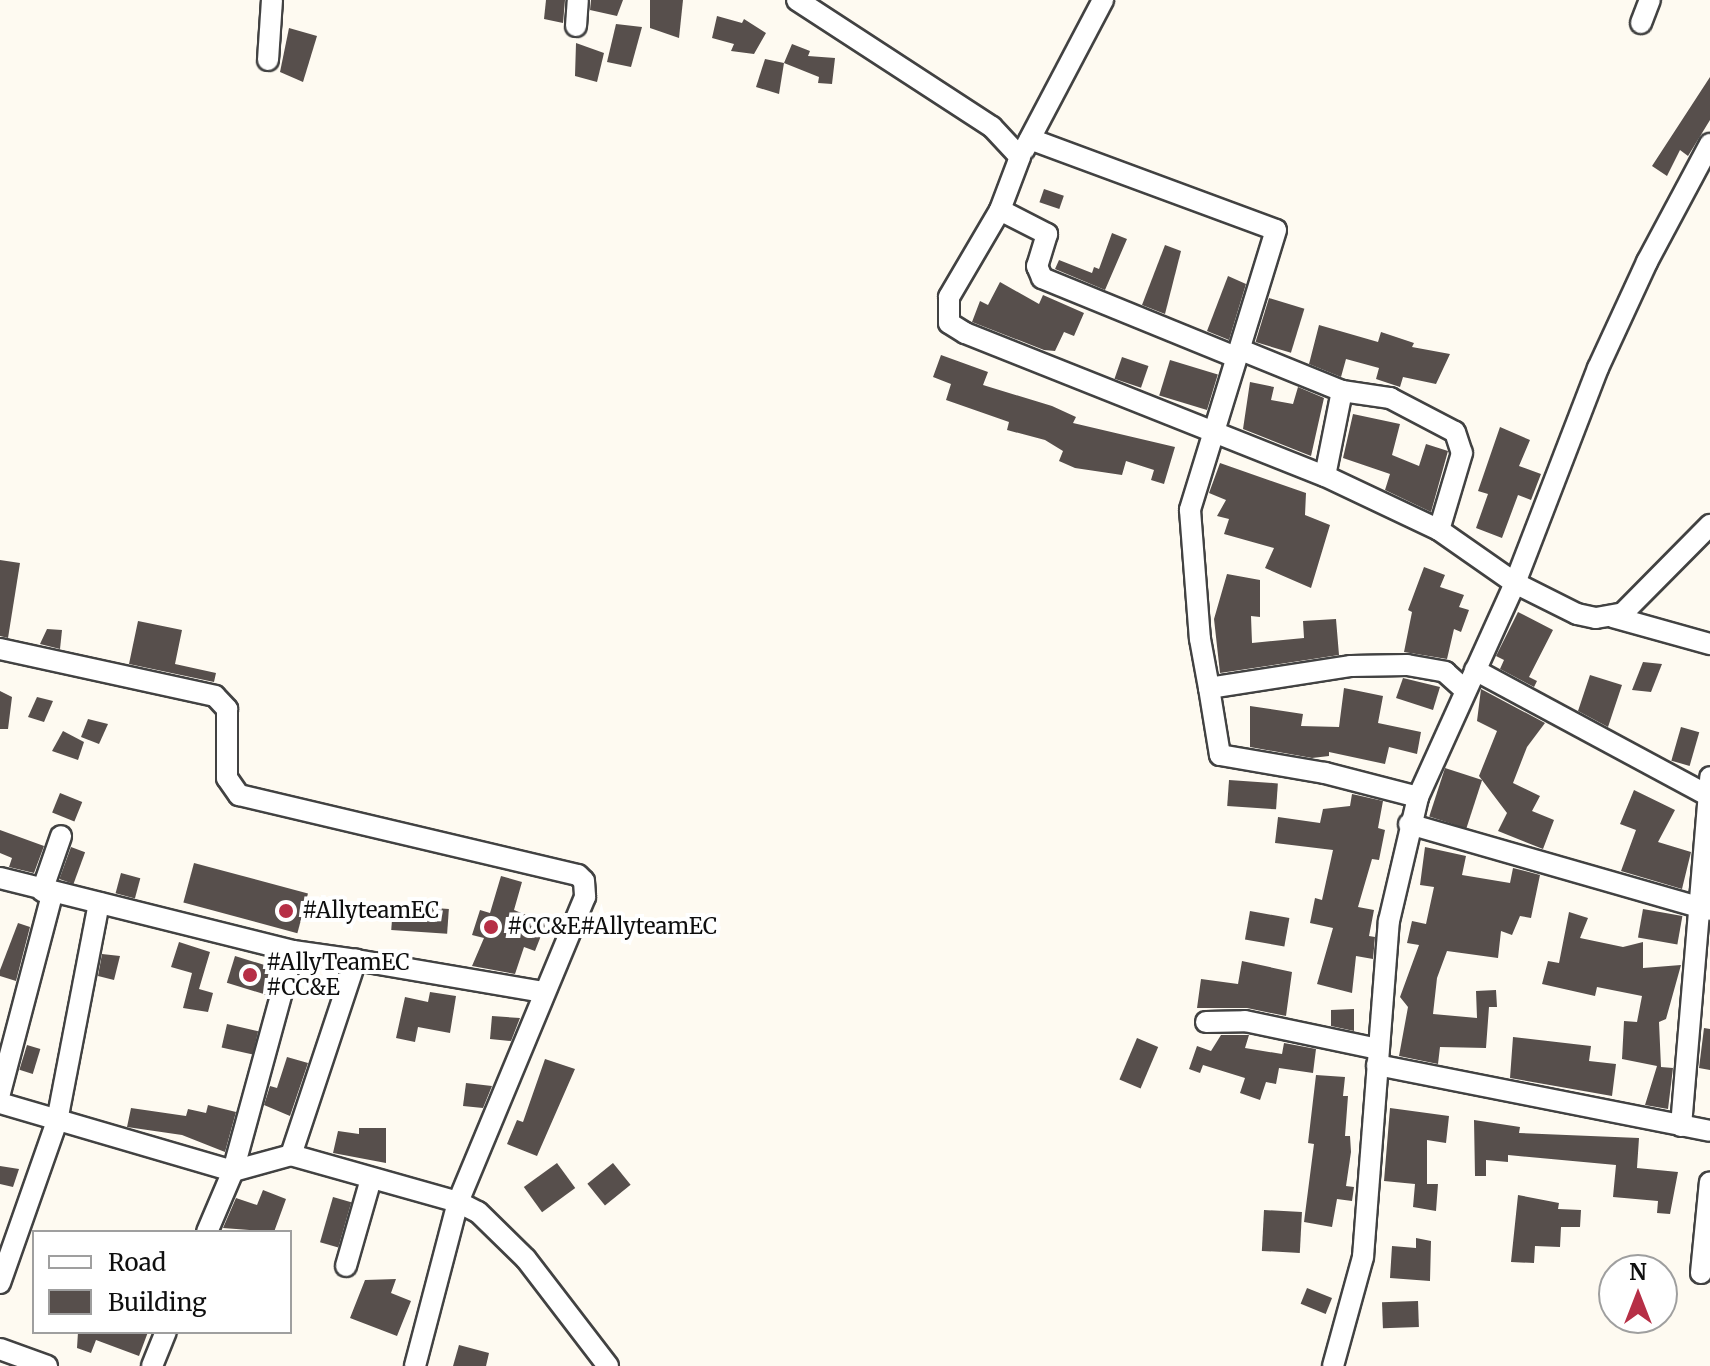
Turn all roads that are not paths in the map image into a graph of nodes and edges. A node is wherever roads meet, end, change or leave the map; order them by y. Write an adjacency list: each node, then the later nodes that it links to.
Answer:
1 (272, 0): 8 (street)
2 (578, 0): 7 (street)
3 (797, 0): 10 (street)
4 (1103, 0): 10 (street)
5 (1650, 0): 6 (street)
6 (1641, 23)
7 (576, 26)
8 (268, 60)
9 (1710, 144): 18 (street)
10 (1025, 148): 11 (street); 12 (street)
11 (1000, 210): 12 (street); 14 (street)
12 (1239, 353): 13 (street); 14 (street)
13 (1342, 391): 15 (street); 17 (street)
14 (1212, 428): 15 (street); 23 (street)
15 (1325, 476): 17 (street)
16 (1710, 525): 19 (street)
17 (1439, 530): 18 (street)
18 (1515, 583): 19 (street); 22 (street)
19 (1613, 617): 20 (street)
20 (1710, 644)
21 (0, 649): 35 (street)
22 (1475, 670): 24 (street); 25 (street)
23 (1209, 688): 24 (street); 26 (street)
24 (1464, 689): 26 (street)
25 (1708, 785): 32 (street)
26 (1418, 797): 27 (street)
27 (1409, 824): 32 (street); 37 (street)
28 (61, 836): 30 (street)
29 (0, 878): 30 (street)
30 (47, 893): 31 (street); 38 (street)
31 (99, 903): 33 (street); 40 (street)
32 (1704, 909): 41 (street)
33 (293, 951): 34 (street); 44 (street)
34 (356, 960): 35 (street); 43 (street)
35 (544, 992): 47 (street)
36 (1206, 1022): 37 (street)
37 (1377, 1057): 41 (street); 58 (street)
38 (0, 1093)
39 (0, 1103): 40 (street)
40 (57, 1121): 44 (street); 51 (street)
41 (1681, 1126): 42 (street)
42 (1710, 1131)
43 (291, 1155): 44 (street); 45 (street)
44 (233, 1171): 48 (street)
45 (371, 1179): 47 (street); 49 (street)
46 (1710, 1182): 50 (street)
47 (458, 1202): 56 (street); 57 (street)
48 (208, 1230)
49 (346, 1266)
50 (1701, 1273)
51 (0, 1283)
52 (165, 1334): 55 (street)
53 (0, 1349): 54 (street)
54 (47, 1366)
55 (152, 1366)
56 (415, 1366)
57 (608, 1366)
58 (1333, 1366)

